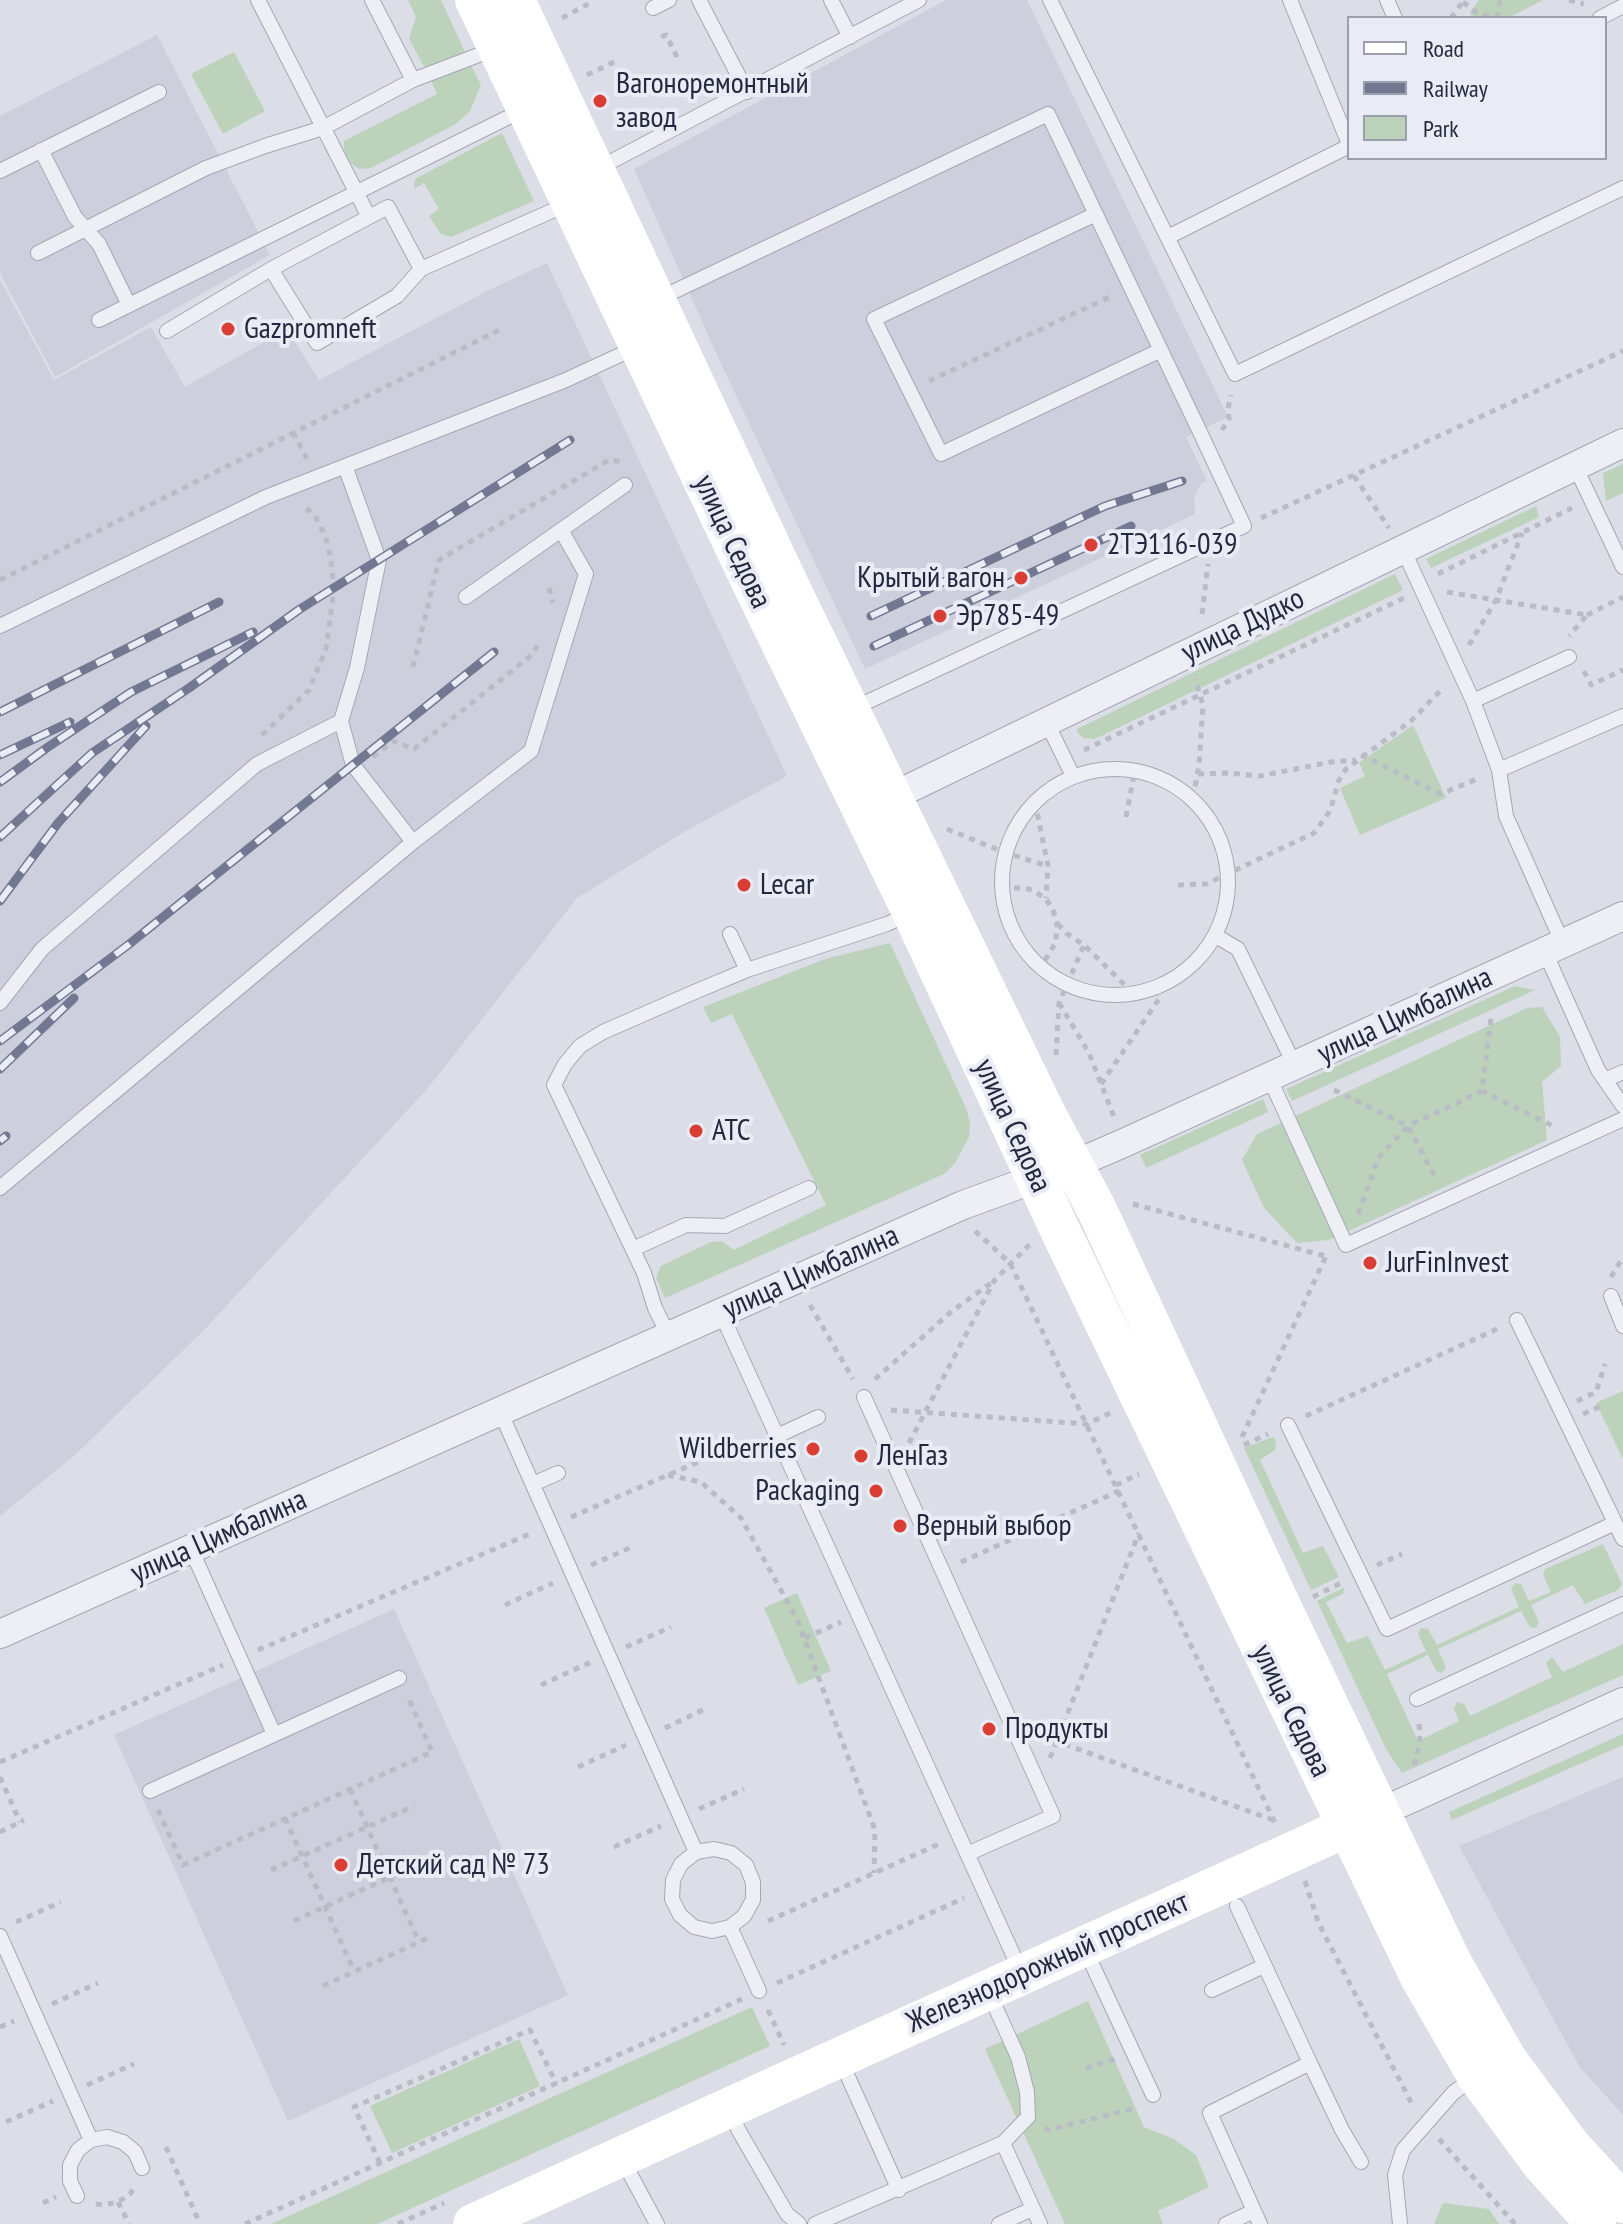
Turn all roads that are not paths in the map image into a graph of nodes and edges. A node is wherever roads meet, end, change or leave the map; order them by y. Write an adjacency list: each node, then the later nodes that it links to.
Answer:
1 (258, 0): 20 (lane)
2 (372, 0): 16 (lane)
3 (475, 0): 15 (main road, улица Седова)
4 (515, 0): 24 (main road, улица Седова)
5 (669, 0): 12 (lane)
6 (699, 0): 18 (lane)
7 (831, 0): 14 (lane)
8 (919, 0): 14 (lane)
9 (1050, 0): 33 (lane)
10 (1290, 0): 21 (lane)
11 (1623, 6): 13 (lane)
12 (653, 8)
13 (1604, 16)
14 (850, 37): 18 (lane)
15 (497, 47): 16 (lane); 19 (main road, улица Седова)
16 (413, 80): 20 (lane)
17 (159, 92): 23 (lane)
18 (747, 92): 24 (lane)
19 (526, 108): 27 (lane); 28 (main road, улица Седова)
20 (323, 128): 27 (lane); 31 (lane)
21 (1347, 140)
22 (1347, 146): 33 (lane)
23 (41, 150): 25 (lane); 31 (lane)
24 (596, 170): 40 (main road, улица Седова)
25 (0, 171)
26 (1623, 188): 33 (lane)
27 (357, 192): 30 (lane); 32 (lane)
28 (571, 202): 37 (lane); 40 (main road, улица Седова)
29 (1096, 214): 40 (lane); 42 (lane); 42 (lane)
30 (369, 217): 35 (lane); 37 (lane)
31 (86, 229): 34 (lane); 38 (lane)
32 (273, 234): 35 (lane); 38 (lane)
33 (1168, 237)
34 (38, 253)
35 (286, 261): 36 (lane)
36 (271, 269): 37 (lane); 41 (lane)
37 (421, 269)
38 (129, 305): 39 (lane)
39 (99, 320)
40 (648, 323): 44 (lane); 54 (main road, улица Седова); 60 (main road, улица Седова)
41 (167, 331)
42 (1161, 350): 54 (lane)
43 (1623, 443): 45 (street, улица Дудко)
44 (345, 466): 51 (lane); 56 (lane)
45 (1575, 466): 48 (street, улица Дудко); 49 (lane)
46 (625, 485): 47 (lane)
47 (561, 530): 50 (lane); 61 (lane)
48 (1403, 549): 53 (lane); 57 (street, улица Дудко)
49 (1623, 567)
50 (466, 597)
51 (0, 626)
52 (1569, 657): 53 (lane)
53 (1473, 701): 58 (lane)
54 (850, 710): 60 (main road, улица Седова)
55 (1623, 716): 58 (lane)
56 (341, 721): 61 (lane); 68 (lane)
57 (1046, 721): 59 (lane); 60 (street, улица Дудко)
58 (1494, 772): 66 (lane)
59 (1073, 776): 65 (lane); 65 (lane)
60 (878, 803): 62 (main road, улица Седова); 75 (main road, улица Седова)
61 (413, 842): 77 (lane)
62 (912, 912): 67 (lane); 76 (main road, улица Седова)
63 (1623, 916): 66 (street, улица Цимбалина)
64 (730, 934): 67 (lane)
65 (1216, 936): 69 (lane)
66 (1554, 948): 69 (street, улица Цимбалина); 72 (lane)
67 (747, 970): 79 (lane)
68 (0, 1003)
69 (1295, 1066): 71 (street, улица Цимбалина)
70 (1623, 1072): 72 (lane)
71 (1269, 1077): 74 (lane); 75 (street, улица Цимбалина)
72 (1605, 1080): 73 (lane)
73 (1623, 1106)
74 (1623, 1119)
75 (1073, 1165): 76 (street, улица Цимбалина); 102 (main road, улица Седова)
76 (1035, 1178): 81 (street, улица Цимбалина); 102 (main road, улица Седова)
77 (0, 1188)
78 (809, 1188): 79 (lane)
79 (633, 1249): 84 (lane)
80 (1611, 1296): 83 (lane)
81 (721, 1313): 84 (street, улица Цимбалина); 89 (lane)
82 (1517, 1320): 92 (lane)
83 (1623, 1326)
84 (669, 1336): 86 (street, улица Цимбалина)
85 (867, 1403): 104 (lane)
86 (500, 1411): 91 (lane); 94 (street, улица Цимбалина)
87 (818, 1417): 89 (lane)
88 (1288, 1425): 92 (lane)
89 (777, 1436): 104 (lane)
90 (558, 1473): 91 (lane)
91 (533, 1484): 103 (lane)
92 (1615, 1523): 93 (lane)
93 (1623, 1539)
94 (191, 1549): 96 (street, улица Цимбалина); 100 (lane)
95 (1623, 1604): 98 (lane)
96 (0, 1634)
97 (399, 1678): 100 (lane)
98 (1417, 1699)
99 (1623, 1702): 102 (street, Железнодорожный проспект)
100 (274, 1734): 101 (lane)
101 (150, 1791)
102 (1363, 1820): 108 (main road, Железнодорожный проспект); 115 (main road, улица Седова); 125 (main road, улица Седова)
103 (696, 1852): 106 (lane); 106 (lane)
104 (967, 1854): 110 (lane)
105 (1237, 1906): 109 (lane)
106 (732, 1932): 112 (lane)
107 (0, 1936): 118 (lane)
108 (1084, 1947): 110 (main road, Железнодорожный проспект); 116 (lane)
109 (1264, 1966): 111 (lane); 114 (lane)
110 (1005, 1983): 113 (main road, Железнодорожный проспект); 119 (lane)
111 (1212, 1990)
112 (759, 1991)
113 (839, 2058): 117 (main road, Железнодорожный проспект); 123 (lane)
114 (1310, 2063): 121 (lane); 127 (lane)
115 (1477, 2076): 135 (lane); 136 (main road, улица Седова)
116 (1153, 2095)
117 (729, 2108): 120 (main road, Железнодорожный проспект); 130 (lane)
118 (91, 2140): 122 (lane); 124 (lane)
119 (1003, 2143): 123 (lane); 126 (lane)
120 (620, 2157): 128 (main road, Железнодорожный проспект); 129 (lane)
121 (1361, 2162)
122 (142, 2168)
123 (899, 2190): 131 (lane)
124 (77, 2196)
125 (1623, 2203)
126 (1032, 2209): 132 (lane); 133 (lane)
127 (1257, 2217): 134 (lane)
128 (473, 2224)
129 (657, 2224)
130 (799, 2224)
131 (815, 2224)
132 (999, 2224)
133 (1040, 2224)
134 (1226, 2224)
135 (1400, 2224)
136 (1596, 2224)

